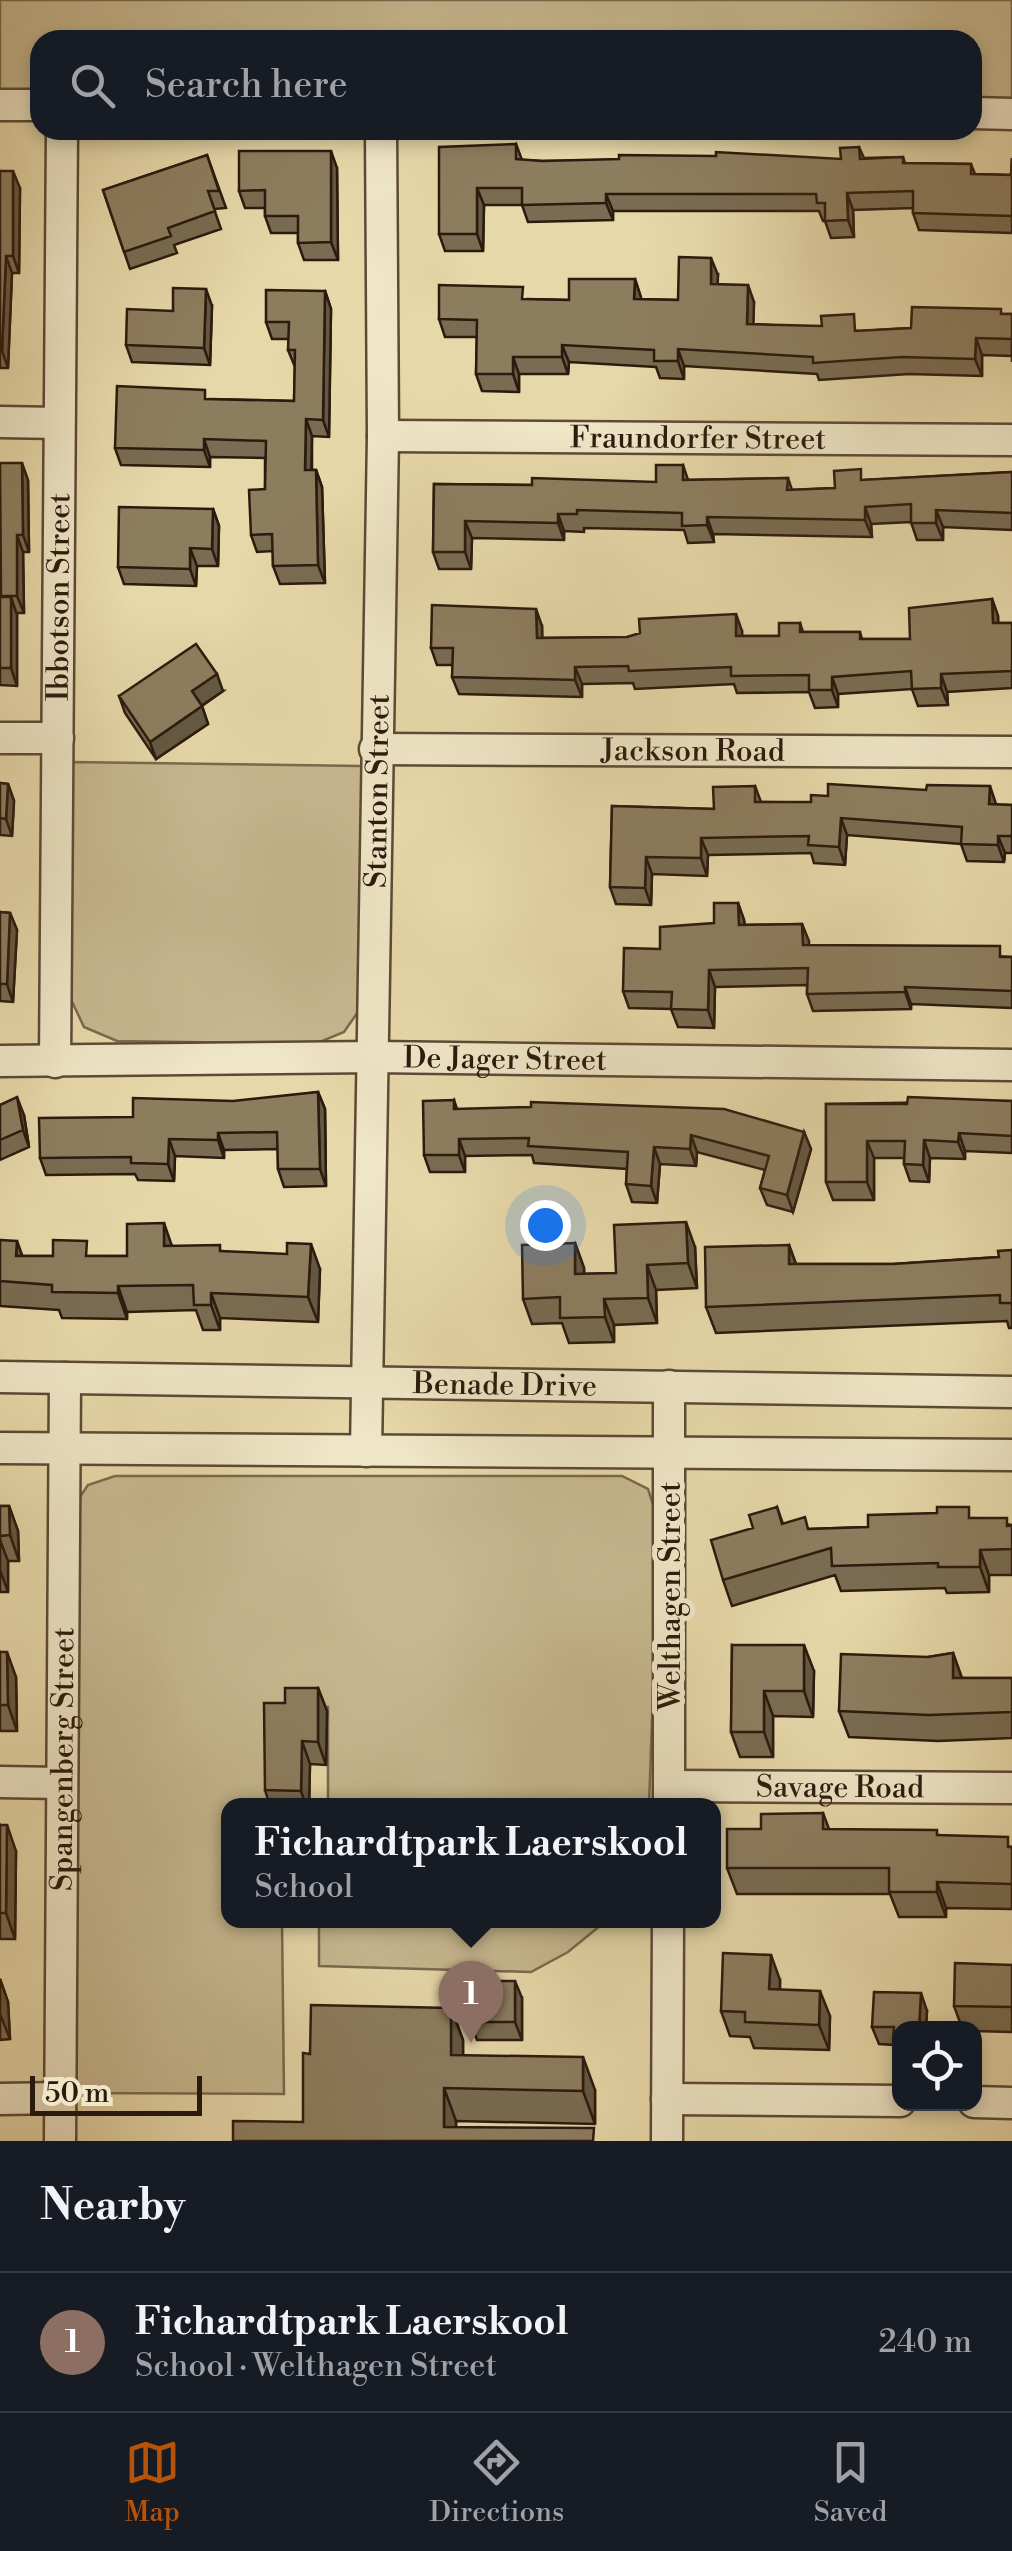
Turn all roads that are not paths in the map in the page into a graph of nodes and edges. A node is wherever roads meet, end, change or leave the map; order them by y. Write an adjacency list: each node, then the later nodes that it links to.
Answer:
1 (0, 105): 2 (street)
2 (30, 105)
3 (982, 113): 4 (street)
4 (1012, 114)
5 (62, 140): 8 (street, Ibbotson Street)
6 (381, 140): 9 (street, Stanton Street)
7 (0, 422): 8 (street)
8 (59, 423): 12 (street, Ibbotson Street)
9 (383, 436): 10 (street, Fraundorfer Street); 13 (street, Stanton Street)
10 (1012, 440)
11 (0, 738): 12 (street)
12 (58, 738): 17 (street, Ibbotson Street)
13 (375, 748): 14 (street, Jackson Road); 15 (street, Stanton Street)
14 (1012, 752)
15 (375, 1057): 17 (street, De Jager Street); 18 (street, De Jager Street); 21 (street, Stanton Street)
16 (0, 1060): 17 (street, De Jager Street)
17 (55, 1062)
18 (1012, 1065)
19 (0, 1378): 20 (street, Benade Drive)
20 (65, 1378): 21 (street, Benade Drive); 25 (street, Spangenberg Street)
21 (368, 1382): 22 (street, Benade Drive); 26 (street, Stanton Street)
22 (669, 1386): 23 (street, Benade Drive); 27 (street, Welthagen Street)
23 (1012, 1392)
24 (0, 1448): 25 (street)
25 (64, 1449): 26 (street); 30 (street, Spangenberg Street)
26 (366, 1452): 27 (street)
27 (670, 1456): 28 (street); 32 (street, Welthagen Street)
28 (1012, 1456)
29 (0, 1782): 30 (street)
30 (60, 1783): 34 (street, Spangenberg Street)
31 (1012, 1788): 32 (street, Savage Road)
32 (669, 1796)
33 (668, 1928): 36 (street)
34 (60, 2098): 35 (street); 40 (street, Spangenberg Street)
35 (0, 2099)
36 (667, 2099): 37 (street); 41 (street)
37 (892, 2101)
38 (982, 2102): 39 (street)
39 (1012, 2103)
40 (60, 2141)
41 (666, 2141)

